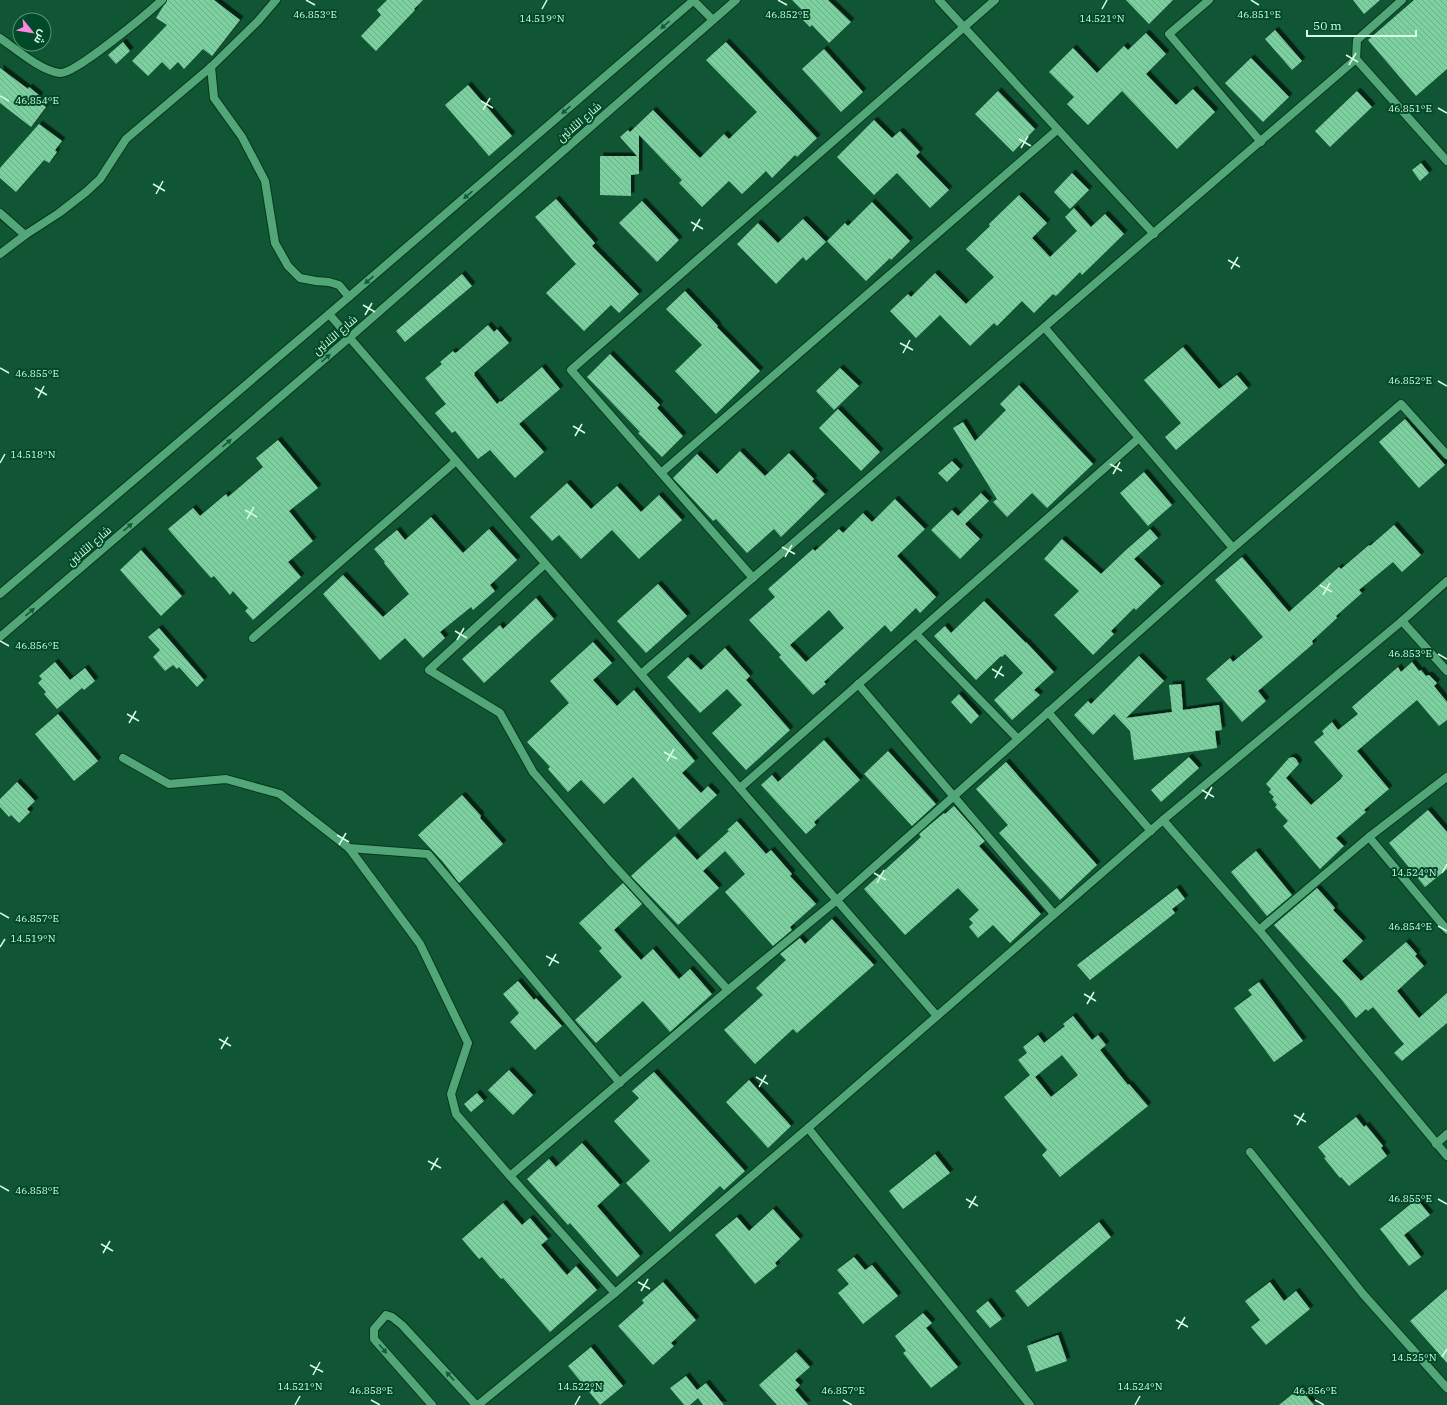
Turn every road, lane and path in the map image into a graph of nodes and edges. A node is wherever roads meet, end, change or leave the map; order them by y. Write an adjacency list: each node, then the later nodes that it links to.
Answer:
1 (162, 0): 11 (street)
2 (276, 0): 13 (street)
3 (694, 0): 9 (street); 21 (street, شارع الثلاثين, one-way to 21)
4 (736, 0): 9 (street, شارع الثلاثين)
5 (938, 0): 10 (street)
6 (995, 0): 10 (street)
7 (1209, 0): 15 (street)
8 (1402, 0): 12 (street)
9 (713, 20): 24 (street, شارع الثلاثين)
10 (963, 27): 14 (street); 28 (street)
11 (0, 38)
12 (1356, 59): 15 (street); 16 (street)
13 (211, 67): 19 (street); 21 (street)
14 (1057, 130): 18 (street); 28 (street)
15 (1261, 142): 18 (street)
16 (1447, 161)
17 (0, 213): 19 (street)
18 (1154, 234): 23 (street)
19 (26, 235): 20 (street)
20 (0, 254)
21 (349, 297): 22 (street, شارع الثلاثين)
22 (328, 314): 24 (street); 33 (street, شارع الثلاثين)
23 (1045, 328): 25 (street); 31 (street)
24 (349, 338): 27 (street); 36 (street, شارع الثلاثين, one-way to 24)
25 (1139, 438): 29 (street); 35 (street)
26 (1447, 455): 29 (street)
27 (456, 461): 30 (street); 37 (street)
28 (661, 473): 31 (street)
29 (1233, 548): 41 (street)
30 (545, 564): 39 (street); 55 (street)
31 (753, 578): 39 (street)
32 (1447, 581): 34 (street)
33 (0, 594)
34 (1402, 621): 38 (street); 47 (street)
35 (916, 634): 40 (street); 42 (street)
36 (0, 637)
37 (253, 638)
38 (1447, 671)
39 (641, 674): 45 (street)
40 (858, 684): 45 (street); 46 (street)
41 (1048, 712): 42 (street); 48 (street)
42 (1018, 739): 46 (street)
43 (123, 758): 50 (street)
44 (1447, 777): 49 (street)
45 (740, 788): 51 (street)
46 (954, 796): 51 (street); 52 (street)
47 (1163, 820): 48 (street); 53 (street)
48 (1151, 831): 52 (street)
49 (1369, 837): 53 (street); 54 (street)
50 (348, 848): 57 (street); 63 (street)
51 (837, 900): 55 (street); 56 (street)
52 (1054, 914): 56 (street)
53 (1259, 930): 60 (street)
54 (1447, 930)
55 (728, 990): 57 (street)
56 (937, 1016): 58 (street)
57 (620, 1082): 63 (street)
58 (808, 1128): 64 (street); 68 (street)
59 (1447, 1134): 60 (street)
60 (1436, 1144): 62 (street)
61 (1250, 1152): 65 (street)
62 (1447, 1156)
63 (510, 1176): 64 (street)
64 (615, 1293): 67 (street)
65 (1447, 1388)
66 (432, 1405): 67 (street, one-way to 66)
67 (477, 1405)
68 (1030, 1405)

